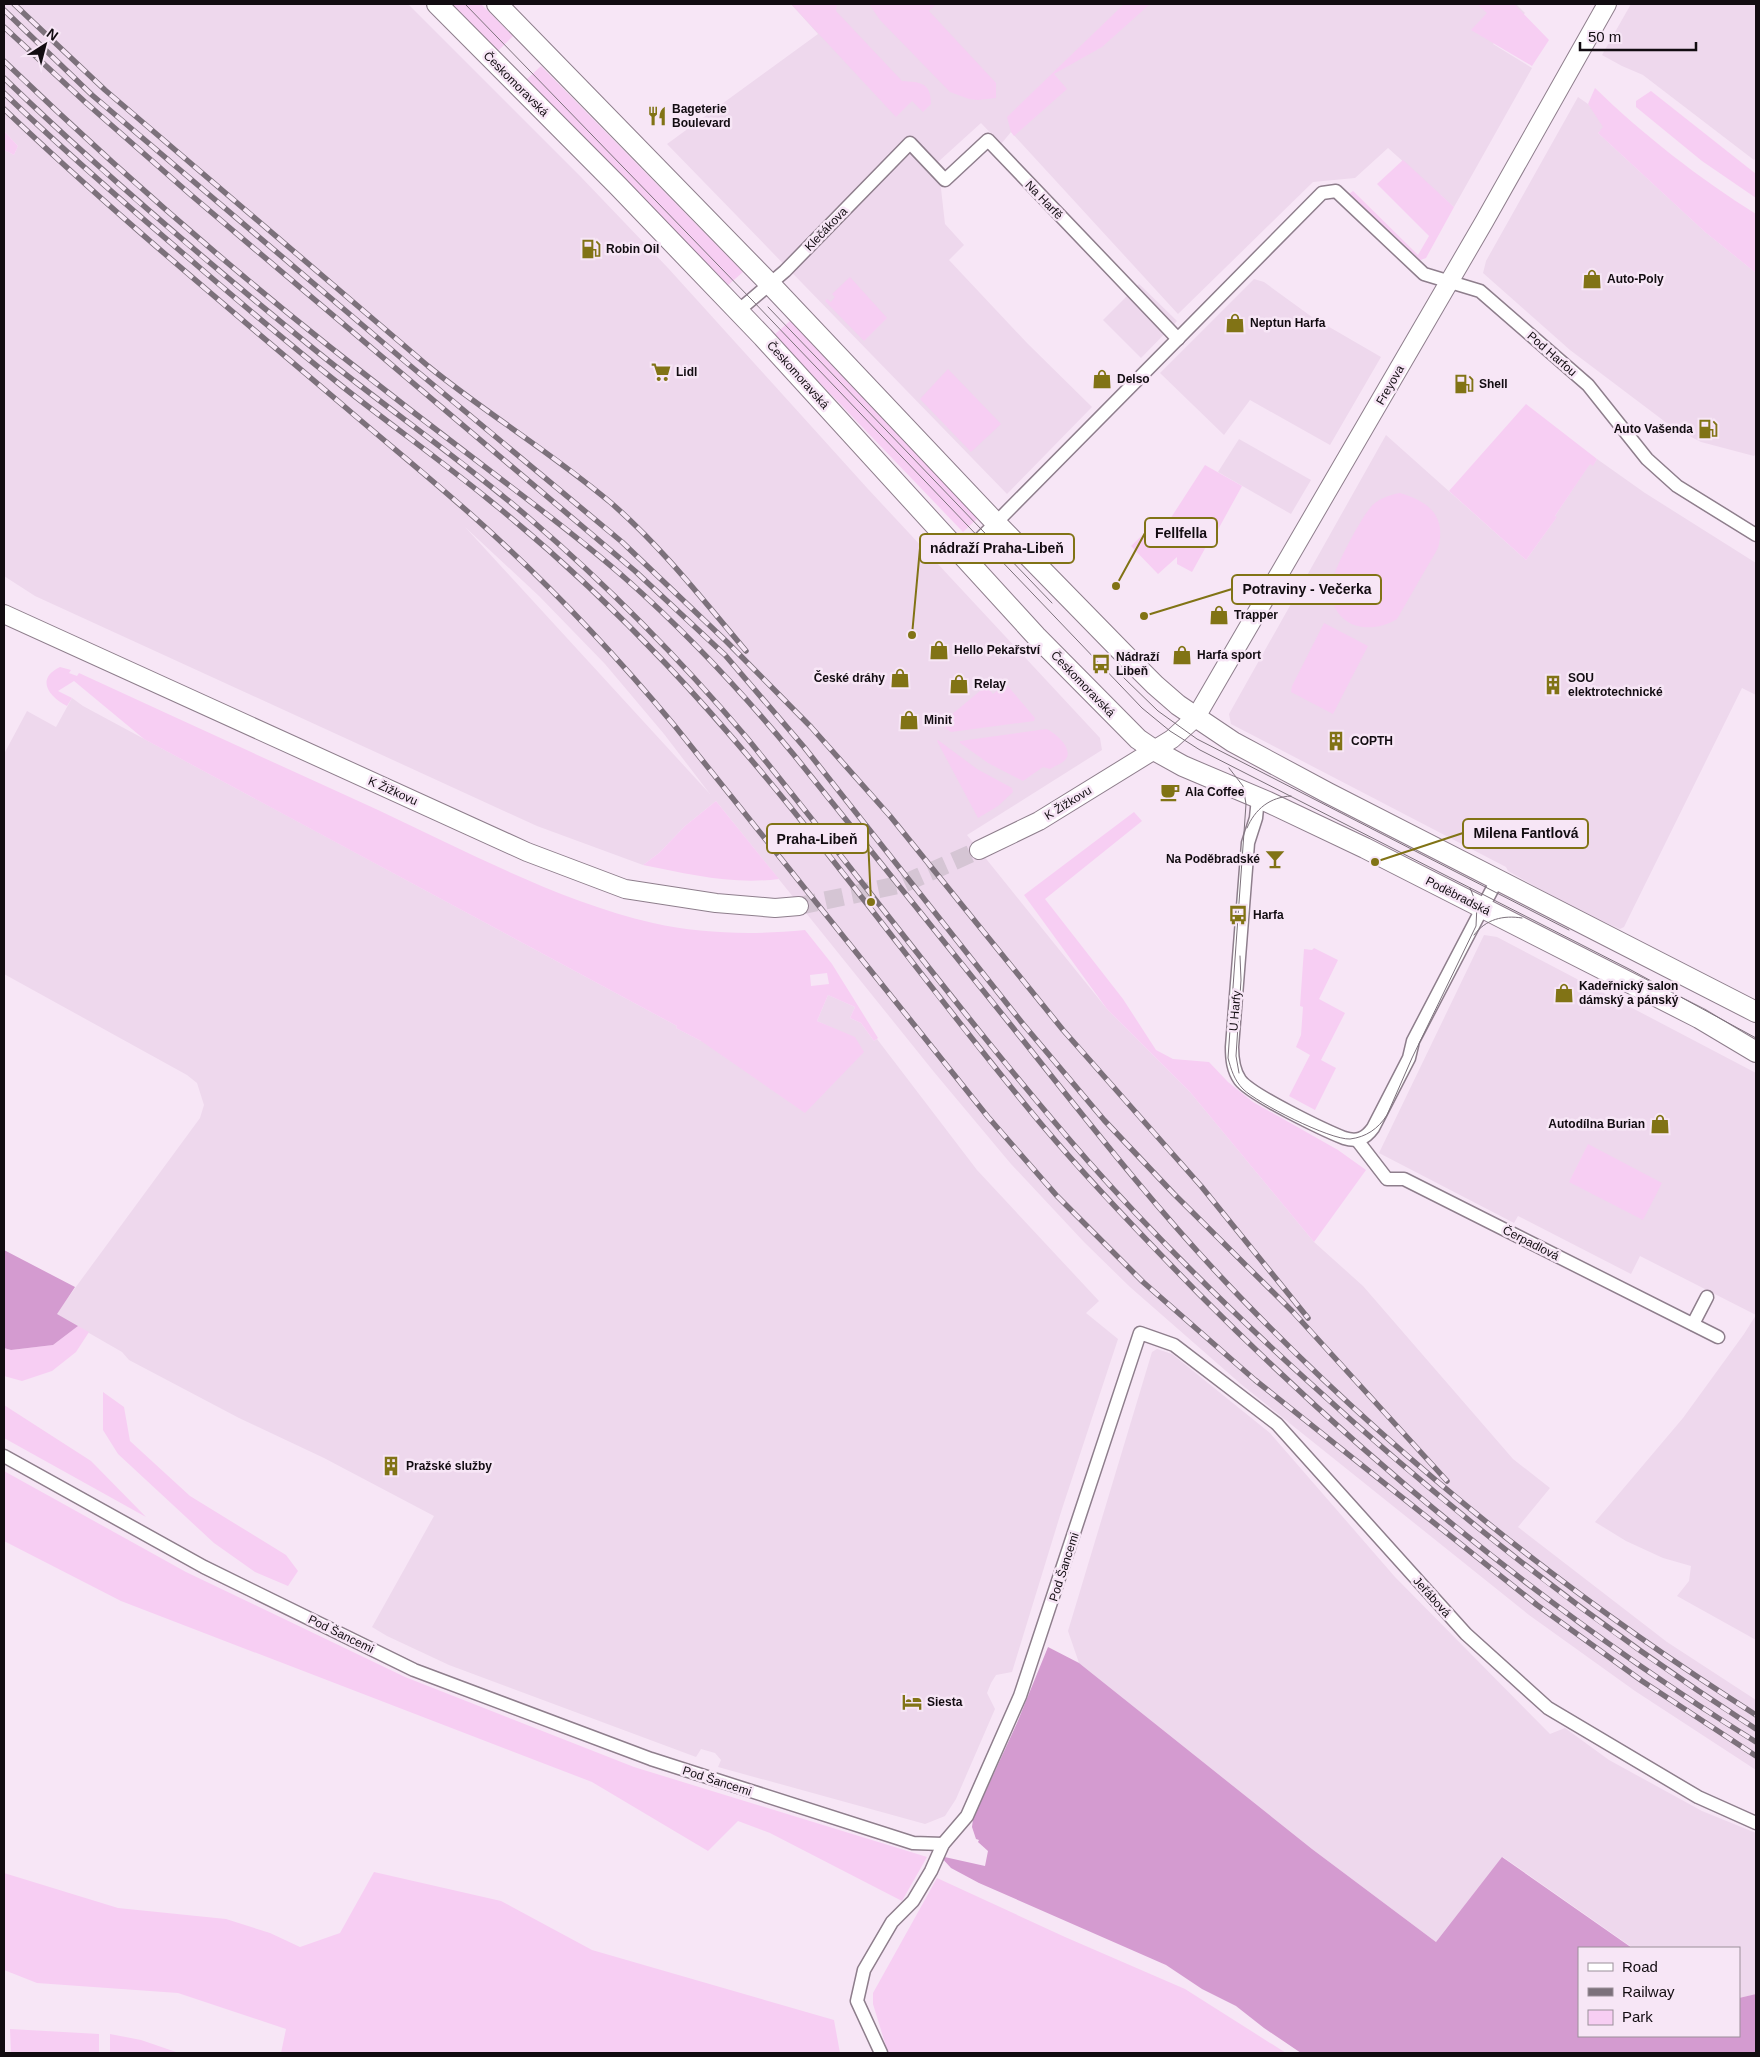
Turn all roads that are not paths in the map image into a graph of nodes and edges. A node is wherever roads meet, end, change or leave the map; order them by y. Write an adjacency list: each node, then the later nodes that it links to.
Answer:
1 (437, 4): 7 (main road, Českomoravská)
2 (497, 4): 6 (main road)
3 (1608, 4): 5 (main road, Freyova)
4 (910, 143): 6 (street, Klečákova); 8 (street, Na Harfě)
5 (1450, 282): 8 (street, Pod Harfou); 10 (street, Pod Harfou); 13 (main road, Freyova)
6 (770, 284): 7 (street, Klečákova); 9 (main road)
7 (738, 310): 11 (main road, Českomoravská)
8 (1178, 340): 9 (street)
9 (996, 523): 11 (street); 13 (main road)
10 (1756, 535)
11 (963, 556): 14 (main road, Českomoravská)
12 (4, 614): 18 (main road, K Žižkovu)
13 (1196, 717): 14 (main road, Freyova); 17 (main road)
14 (1154, 750): 15 (main road, Poděbradská); 16 (main road, K Žižkovu)
15 (1258, 798): 19 (main road, Poděbradská); 22 (street, U Harfy)
16 (979, 850)
17 (1497, 880): 19 (street); 20 (main road)
18 (799, 906)
19 (1482, 908): 21 (main road, Poděbradská); 22 (street)
20 (1756, 1012)
21 (1756, 1052)
22 (1362, 1138): 24 (street, Čerpadlová)
23 (1707, 1297): 24 (street)
24 (1693, 1324): 26 (street, Čerpadlová)
25 (1140, 1332): 28 (street, Jeřábová); 29 (street, Pod Šancemi)
26 (1718, 1337)
27 (4, 1456): 29 (street, Pod Šancemi)
28 (1756, 1823)
29 (943, 1844): 30 (street)
30 (881, 2053)

